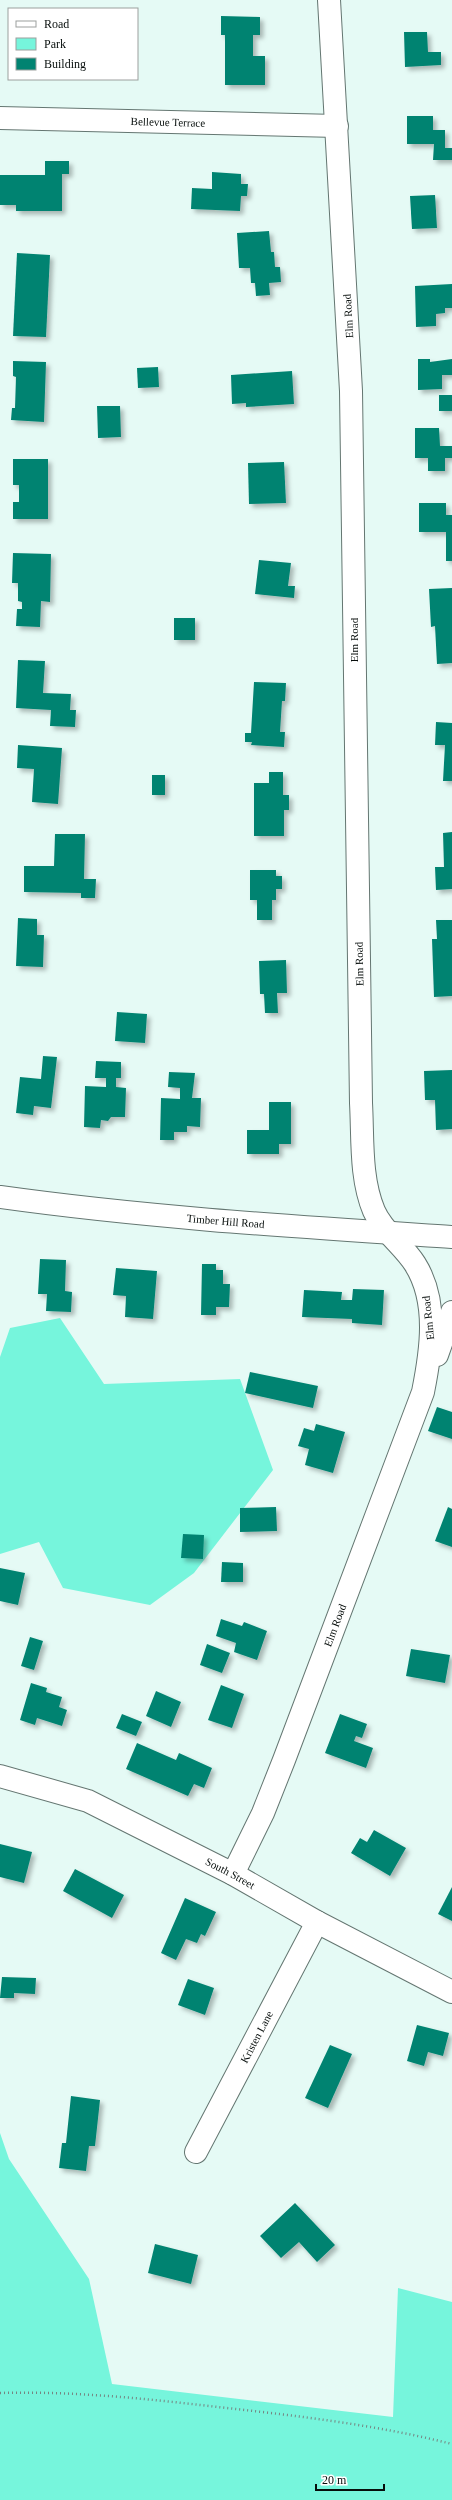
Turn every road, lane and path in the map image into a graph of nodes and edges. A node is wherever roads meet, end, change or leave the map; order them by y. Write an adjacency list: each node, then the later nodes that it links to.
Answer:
1 (329, 0): 3 (street, Elm Road)
2 (0, 118): 3 (street, Bellevue Terrace)
3 (337, 126): 5 (street, Elm Road)
4 (0, 1197): 5 (street, Timber Hill Road)
5 (387, 1233): 6 (street, Timber Hill Road); 8 (street, Elm Road)
6 (452, 1237)
7 (452, 1312): 8 (street)
8 (423, 1392): 10 (street, Elm Road)
9 (0, 1776): 10 (street, South Street)
10 (233, 1874): 11 (street, South Street)
11 (317, 1922): 12 (street, South Street); 13 (street, Kristen Lane)
12 (452, 1992)
13 (196, 2152)
14 (0, 2393): 15 (path)
15 (452, 2444)

